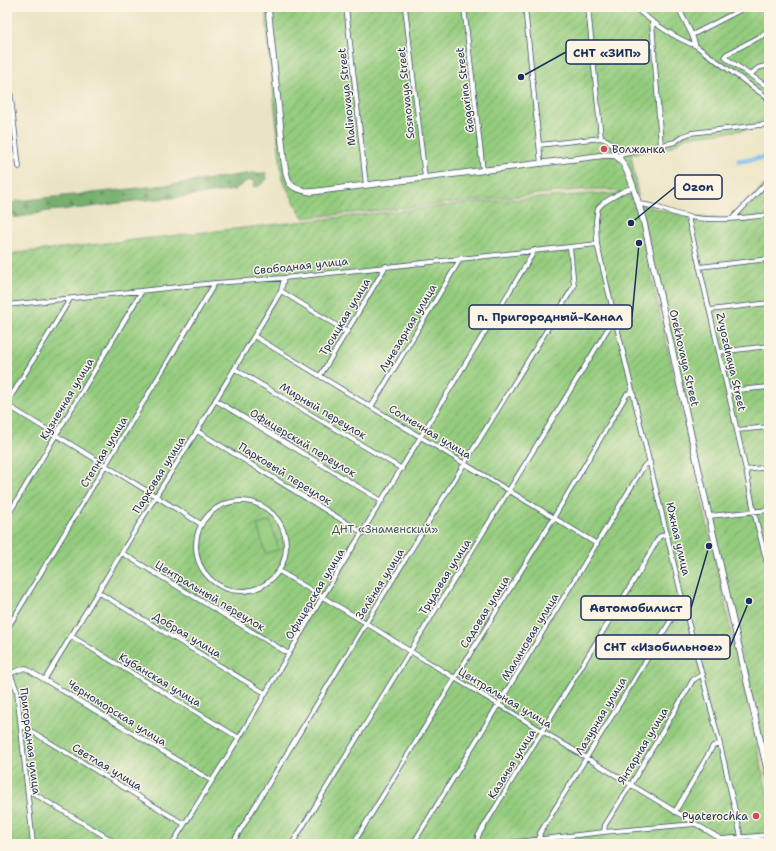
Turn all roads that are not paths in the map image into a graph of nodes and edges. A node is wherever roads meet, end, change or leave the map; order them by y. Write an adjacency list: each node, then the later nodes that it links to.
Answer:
1 (268, 7): 30 (street)
2 (346, 7): 30 (street, Malinovaya Street)
3 (405, 7): 28 (street, Sosnovaya Street)
4 (464, 7): 27 (street, Gagarina Street)
5 (525, 7): 22 (street)
6 (588, 7): 21 (street)
7 (634, 7): 10 (street)
8 (678, 7): 12 (street)
9 (746, 7): 12 (street)
10 (652, 22): 13 (street); 23 (street)
11 (769, 32): 16 (street)
12 (692, 35): 13 (street)
13 (696, 46): 18 (street)
14 (7, 63): 19 (street)
15 (769, 65): 16 (street)
16 (750, 75): 17 (street)
17 (769, 88)
18 (769, 99)
19 (9, 101): 26 (street)
20 (769, 124): 23 (street)
21 (601, 138): 22 (street); 24 (street)
22 (539, 144): 25 (street)
23 (661, 146): 24 (street)
24 (616, 156): 25 (street); 31 (street, Orekhovaya Street)
25 (541, 164): 27 (street)
26 (19, 166)
27 (483, 171): 28 (street)
28 (424, 178): 30 (street)
29 (769, 180): 35 (street)
30 (366, 185)
31 (634, 187): 32 (street, Orekhovaya Street); 36 (street, Южная улица)
32 (639, 204): 34 (street); 80 (street, Orekhovaya Street)
33 (769, 215): 35 (street)
34 (688, 217): 35 (street); 42 (street, Zvyozdnaya Street)
35 (732, 219)
36 (597, 244): 37 (street, Свободная улица); 51 (street, Южная улица)
37 (570, 247): 38 (street, Свободная улица); 70 (street, Зелёная улица)
38 (536, 250): 39 (street, Свободная улица); 68 (street, Офицерская улица)
39 (461, 258): 41 (street, Свободная улица); 63 (street, Лучезарная улица)
40 (769, 259): 42 (street)
41 (386, 266): 43 (street, Свободная улица); 52 (street, Троицкая улица)
42 (699, 267): 50 (street, Zvyozdnaya Street)
43 (284, 278): 44 (street, Свободная улица); 46 (street, Парковая улица)
44 (215, 284): 45 (street, Свободная улица); 71 (street, Степная улица)
45 (142, 291): 47 (street, Свободная улица); 67 (street, Кузнечная улица)
46 (281, 291): 52 (street); 53 (street, Парковая улица)
47 (70, 298): 49 (street, Свободная улица); 62 (street)
48 (769, 303): 50 (street)
49 (7, 305)
50 (710, 310): 55 (street, Zvyozdnaya Street)
51 (616, 321): 60 (street, Южная улица); 75 (street, Трудовая улица)
52 (347, 332): 57 (street, Троицкая улица)
53 (254, 336): 56 (street, Парковая улица); 57 (street, Солнечная улица)
54 (769, 346): 55 (street)
55 (719, 352): 59 (street, Zvyozdnaya Street)
56 (235, 369): 61 (street, Парковая улица); 73 (street, Мирный переулок)
57 (320, 376): 63 (street, Солнечная улица)
58 (769, 387): 59 (street)
59 (728, 391): 65 (street, Zvyozdnaya Street)
60 (633, 392): 69 (street, Южная улица); 82 (street, Садовая улица)
61 (216, 400): 66 (street, Парковая улица); 77 (street, Офицерский переулок)
62 (7, 404): 67 (street)
63 (371, 407): 68 (street, Солнечная улица)
64 (769, 427): 65 (street)
65 (737, 430): 74 (street, Zvyozdnaya Street)
66 (197, 431): 76 (street, Парковая улица); 84 (street, Парковый переулок)
67 (56, 435): 71 (street); 81 (street, Кузнечная улица)
68 (421, 437): 70 (street, Солнечная улица); 73 (street, Офицерская улица)
69 (650, 462): 85 (street, Южная улица); 86 (street, Малиновая улица)
70 (466, 463): 75 (street, Солнечная улица); 94 (street, Зелёная улица)
71 (106, 465): 76 (street); 95 (street, Степная улица)
72 (769, 467): 74 (street)
73 (402, 470): 77 (street, Офицерская улица)
74 (746, 470): 79 (street, Zvyozdnaya Street)
75 (510, 490): 82 (street, Солнечная улица); 97 (street, Трудовая улица)
76 (156, 496): 83 (street); 88 (street, Парковая улица)
77 (382, 501): 84 (street, Офицерская улица)
78 (769, 510): 79 (street)
79 (754, 512): 80 (street); 87 (street, Zvyozdnaya Street)
80 (708, 516): 111 (street, Orekhovaya Street)
81 (7, 517)
82 (554, 517): 86 (street, Солнечная улица); 102 (street, Садовая улица)
83 (201, 524): 89 (street); 89 (street)
84 (363, 532): 92 (street, Офицерская улица)
85 (667, 534): 93 (street, Южная улица); 107 (street, Казачья улица)
86 (597, 544): 105 (street, Малиновая улица)
87 (766, 552): 90 (street, Zvyozdnaya Street)
88 (122, 553): 91 (street, Парковая улица); 98 (street, Центральный переулок)
89 (279, 571): 92 (street, Центральная улица)
90 (769, 571)
91 (98, 592): 96 (street, Парковая улица); 104 (street, Добрая улица)
92 (322, 597): 94 (street, Центральная улица); 98 (street, Офицерская улица)
93 (684, 606): 101 (street, Южная улица); 110 (street, Лазурная улица)
94 (366, 623): 97 (street, Центральная улица); 128 (street, Зелёная улица)
95 (7, 629)
96 (72, 636): 103 (street, Парковая улица); 108 (street, Кубанская улица)
97 (410, 651): 102 (street, Центральная улица); 129 (street, Трудовая улица)
98 (289, 654): 104 (street, Офицерская улица)
99 (7, 665): 100 (street, Пригородная улица)
100 (10, 673): 103 (street, Черноморская улица); 106 (street, Пригородная улица)
101 (702, 674): 109 (street, Южная улица); 113 (street, Янтарная улица)
102 (455, 678): 105 (street, Центральная улица); 130 (street, Садовая улица)
103 (45, 679): 112 (street, Черноморская улица)
104 (265, 693): 108 (street, Офицерская улица)
105 (499, 705): 107 (street, Центральная улица); 131 (street, Малиновая улица)
106 (21, 725): 114 (street, Пригородная улица); 116 (street, Светлая улица)
107 (542, 731): 110 (street, Центральная улица); 132 (street, Казачья улица)
108 (239, 738): 112 (street, Офицерская улица)
109 (720, 744): 115 (street); 121 (street, Южная улица)
110 (587, 758): 113 (street, Центральная улица); 123 (street, Лазурная улица)
111 (769, 778)
112 (212, 781): 116 (street, Офицерская улица)
113 (630, 784): 115 (street, Центральная улица); 118 (street, Янтарная улица)
114 (28, 790): 125 (street, Пригородная улица); 126 (street)
115 (675, 812): 117 (street, Центральная улица)
116 (184, 824): 127 (street, Офицерская улица)
117 (695, 824): 118 (street); 122 (street, Центральная улица)
118 (604, 832): 123 (street)
119 (768, 834): 120 (street)
120 (749, 836): 121 (street); 124 (street)
121 (741, 837): 122 (street)
122 (722, 839): 134 (street, Центральная улица)
123 (539, 840): 133 (street)
124 (769, 842)
125 (33, 844)
126 (118, 844)
127 (172, 844)
128 (232, 844)
129 (292, 844)
130 (353, 844)
131 (414, 844)
132 (477, 844)
133 (499, 844)
134 (730, 844)

